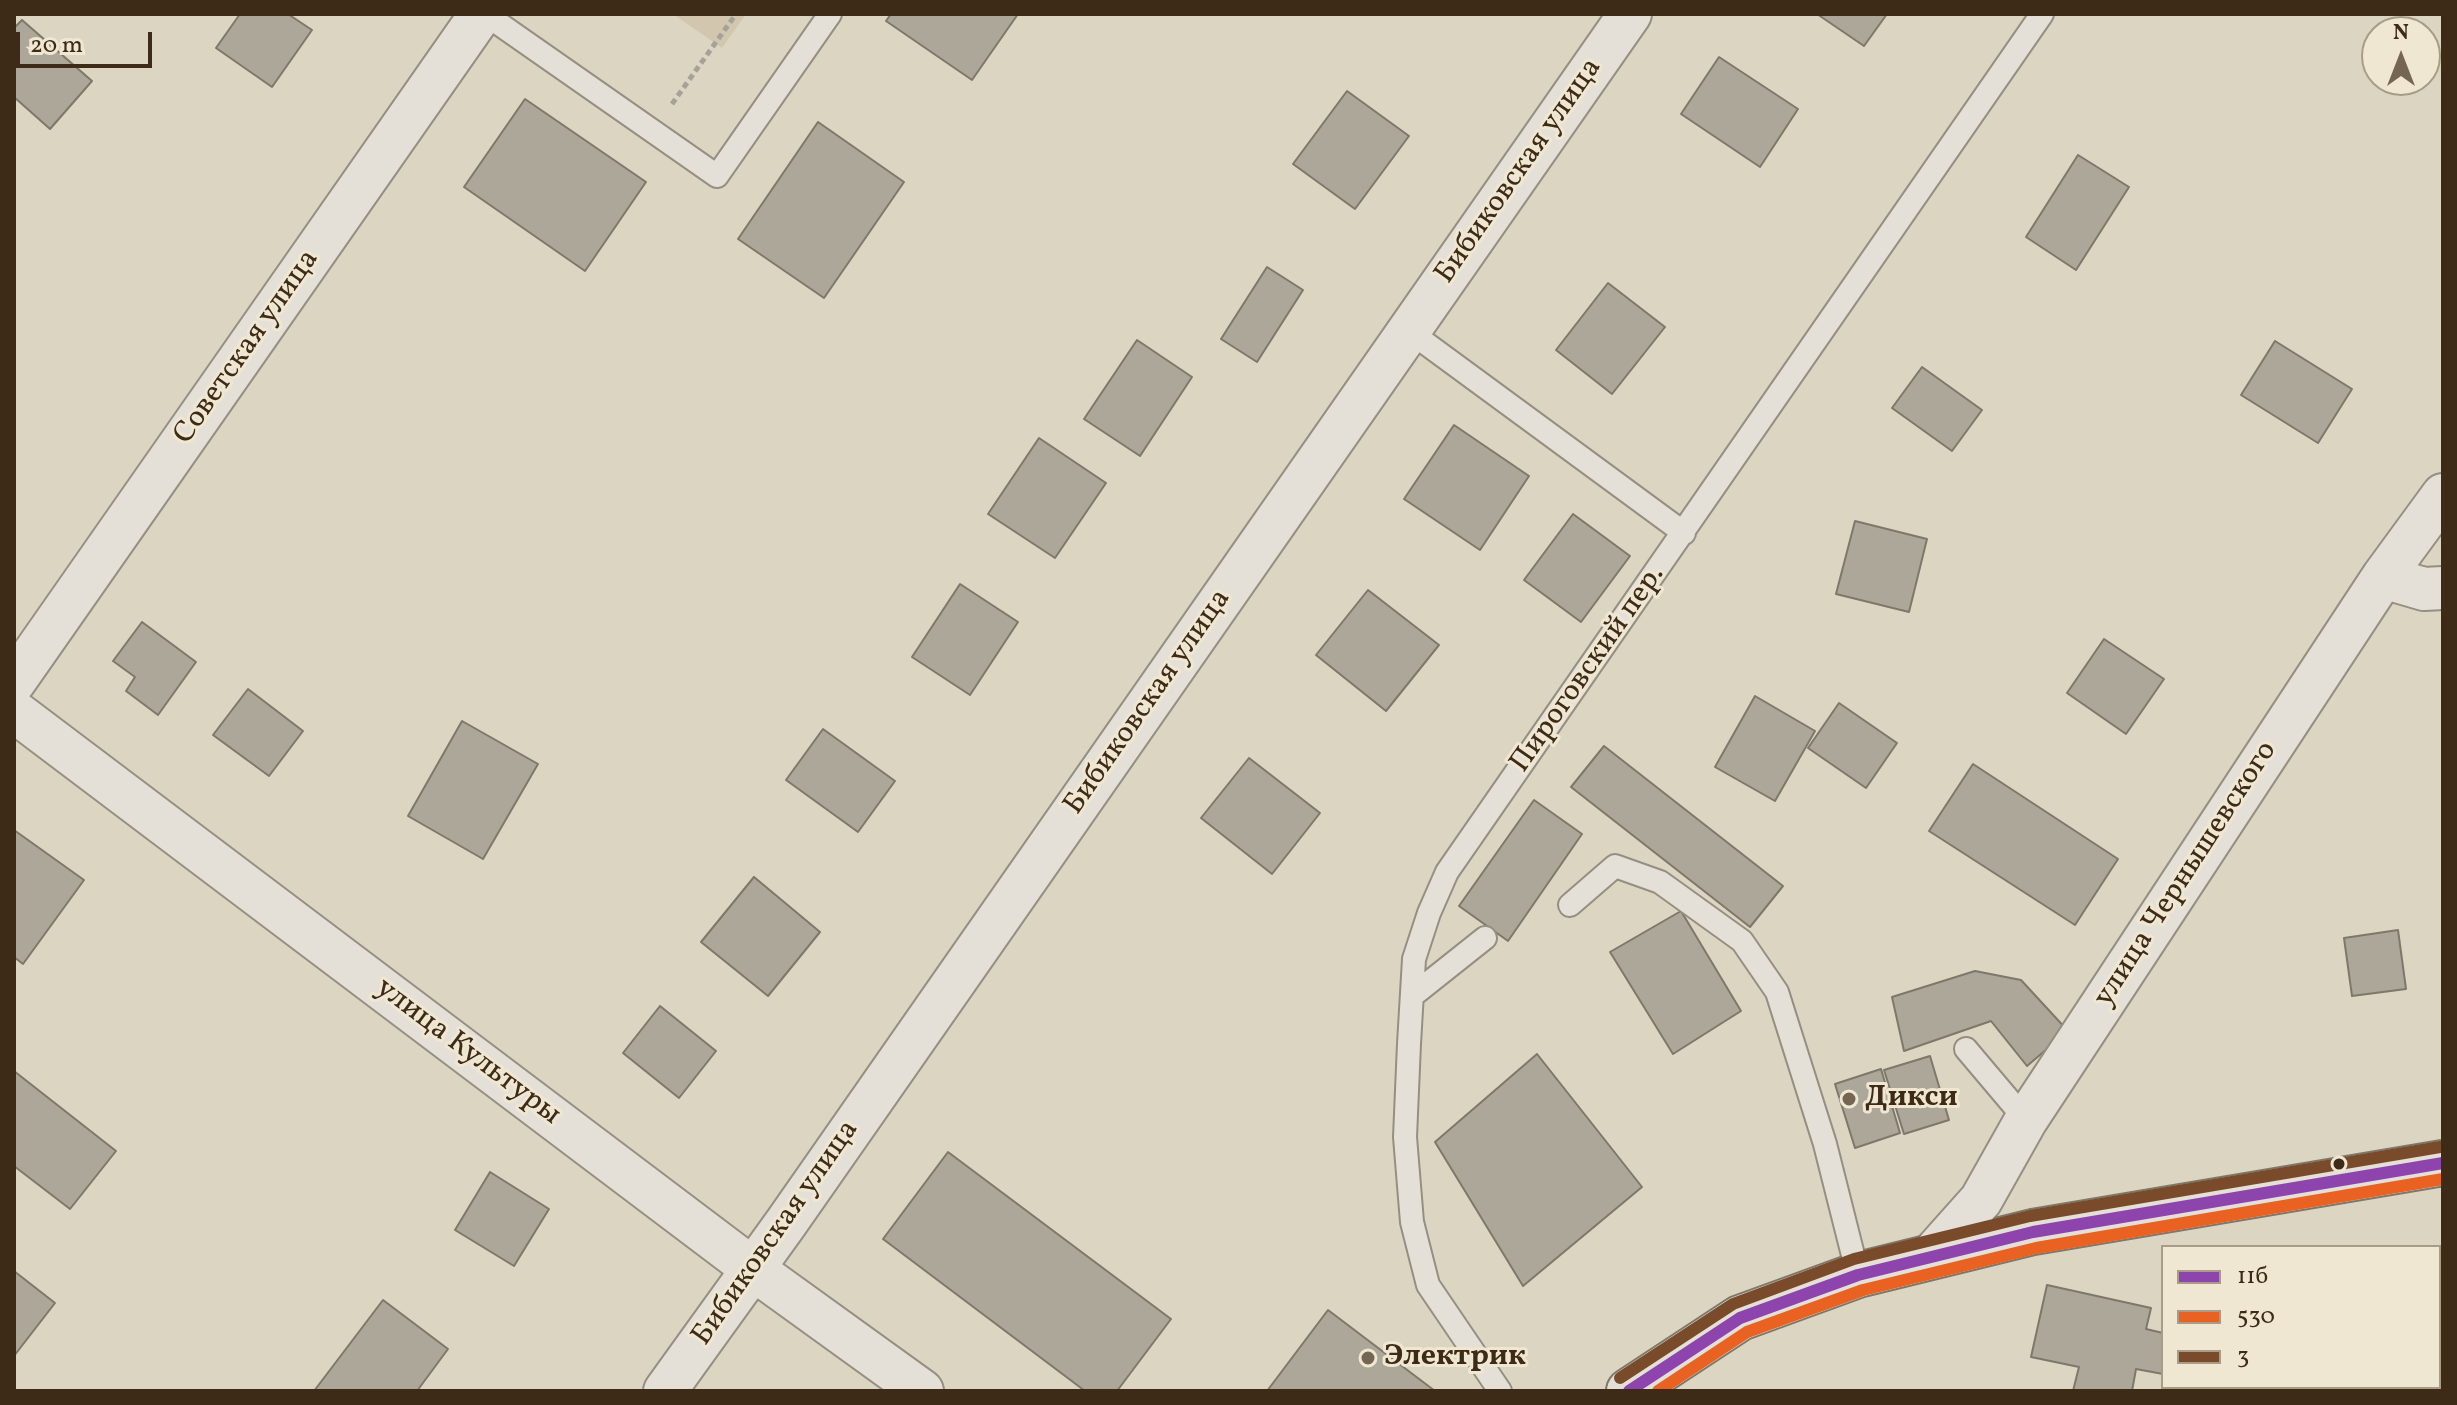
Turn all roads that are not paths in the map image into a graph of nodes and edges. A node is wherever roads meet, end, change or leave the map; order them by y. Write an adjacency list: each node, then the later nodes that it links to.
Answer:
1 (483, 14): 2 (lane); 10 (street, Советская улица)
2 (830, 14)
3 (1630, 14): 5 (street, Бибиковская улица)
4 (2042, 14): 7 (lane, Пироговский пер.)
5 (1409, 331): 7 (lane); 19 (street, Бибиковская улица)
6 (2443, 495): 8 (street, улица Чернышевского)
7 (1684, 533): 14 (lane, Пироговский пер.)
8 (2383, 577): 9 (street); 16 (street, улица Чернышевского)
9 (2443, 588)
10 (14, 682)
11 (14, 711): 19 (street, улица Культуры)
12 (1570, 905): 20 (lane)
13 (1485, 938): 14 (lane)
14 (1412, 996): 23 (lane, Пироговский пер.)
15 (1966, 1049): 16 (lane)
16 (2026, 1120): 18 (street, улица Чернышевского)
17 (2443, 1163): 18 (street)
18 (1932, 1255): 20 (street)
19 (753, 1269): 21 (street, Бибиковская улица); 22 (street, улица Культуры)
20 (1858, 1275): 24 (street)
21 (665, 1391)
22 (922, 1391)
23 (1500, 1391)
24 (1629, 1391)

